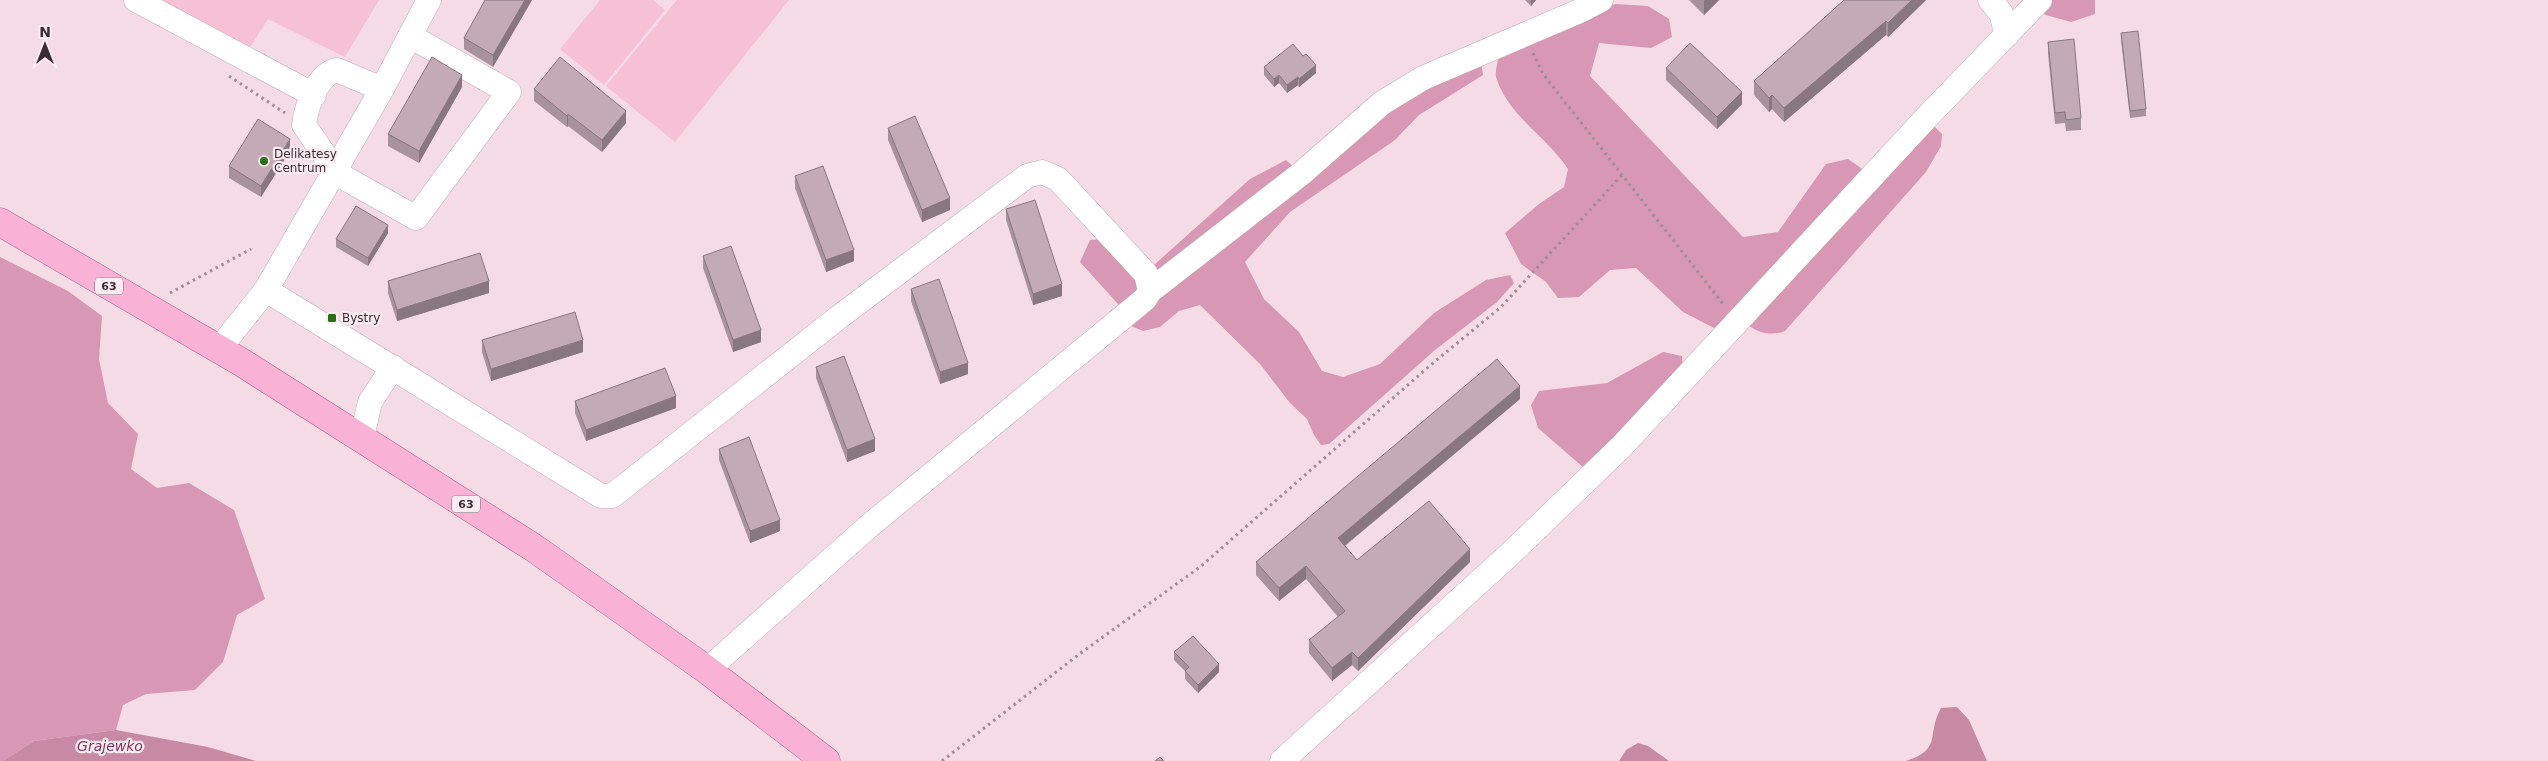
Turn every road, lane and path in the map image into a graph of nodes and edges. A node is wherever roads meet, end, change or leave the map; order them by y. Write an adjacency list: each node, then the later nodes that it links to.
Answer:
1 (136, 0): 10 (street)
2 (429, 0): 8 (street)
3 (1600, 0): 6 (street)
4 (1990, 0): 7 (street)
5 (2040, 0): 7 (street)
6 (1525, 35): 12 (path); 16 (street)
7 (2007, 35): 18 (street)
8 (410, 36): 9 (street); 11 (street)
9 (382, 89): 10 (street); 11 (street)
10 (314, 95): 11 (street)
11 (336, 169): 15 (street)
12 (1622, 175): 18 (path); 24 (path)
13 (0, 222): 19 (main road, 63)
14 (251, 249): 17 (path)
15 (266, 290): 19 (street); 20 (street)
16 (1150, 291): 20 (street); 22 (street)
17 (166, 296)
18 (1738, 323): 25 (street)
19 (219, 349): 21 (main road, 63)
20 (393, 366): 21 (street)
21 (362, 437): 22 (main road, 63)
22 (706, 670): 23 (main road, 63)
23 (826, 761)
24 (942, 761)
25 (1282, 761)

